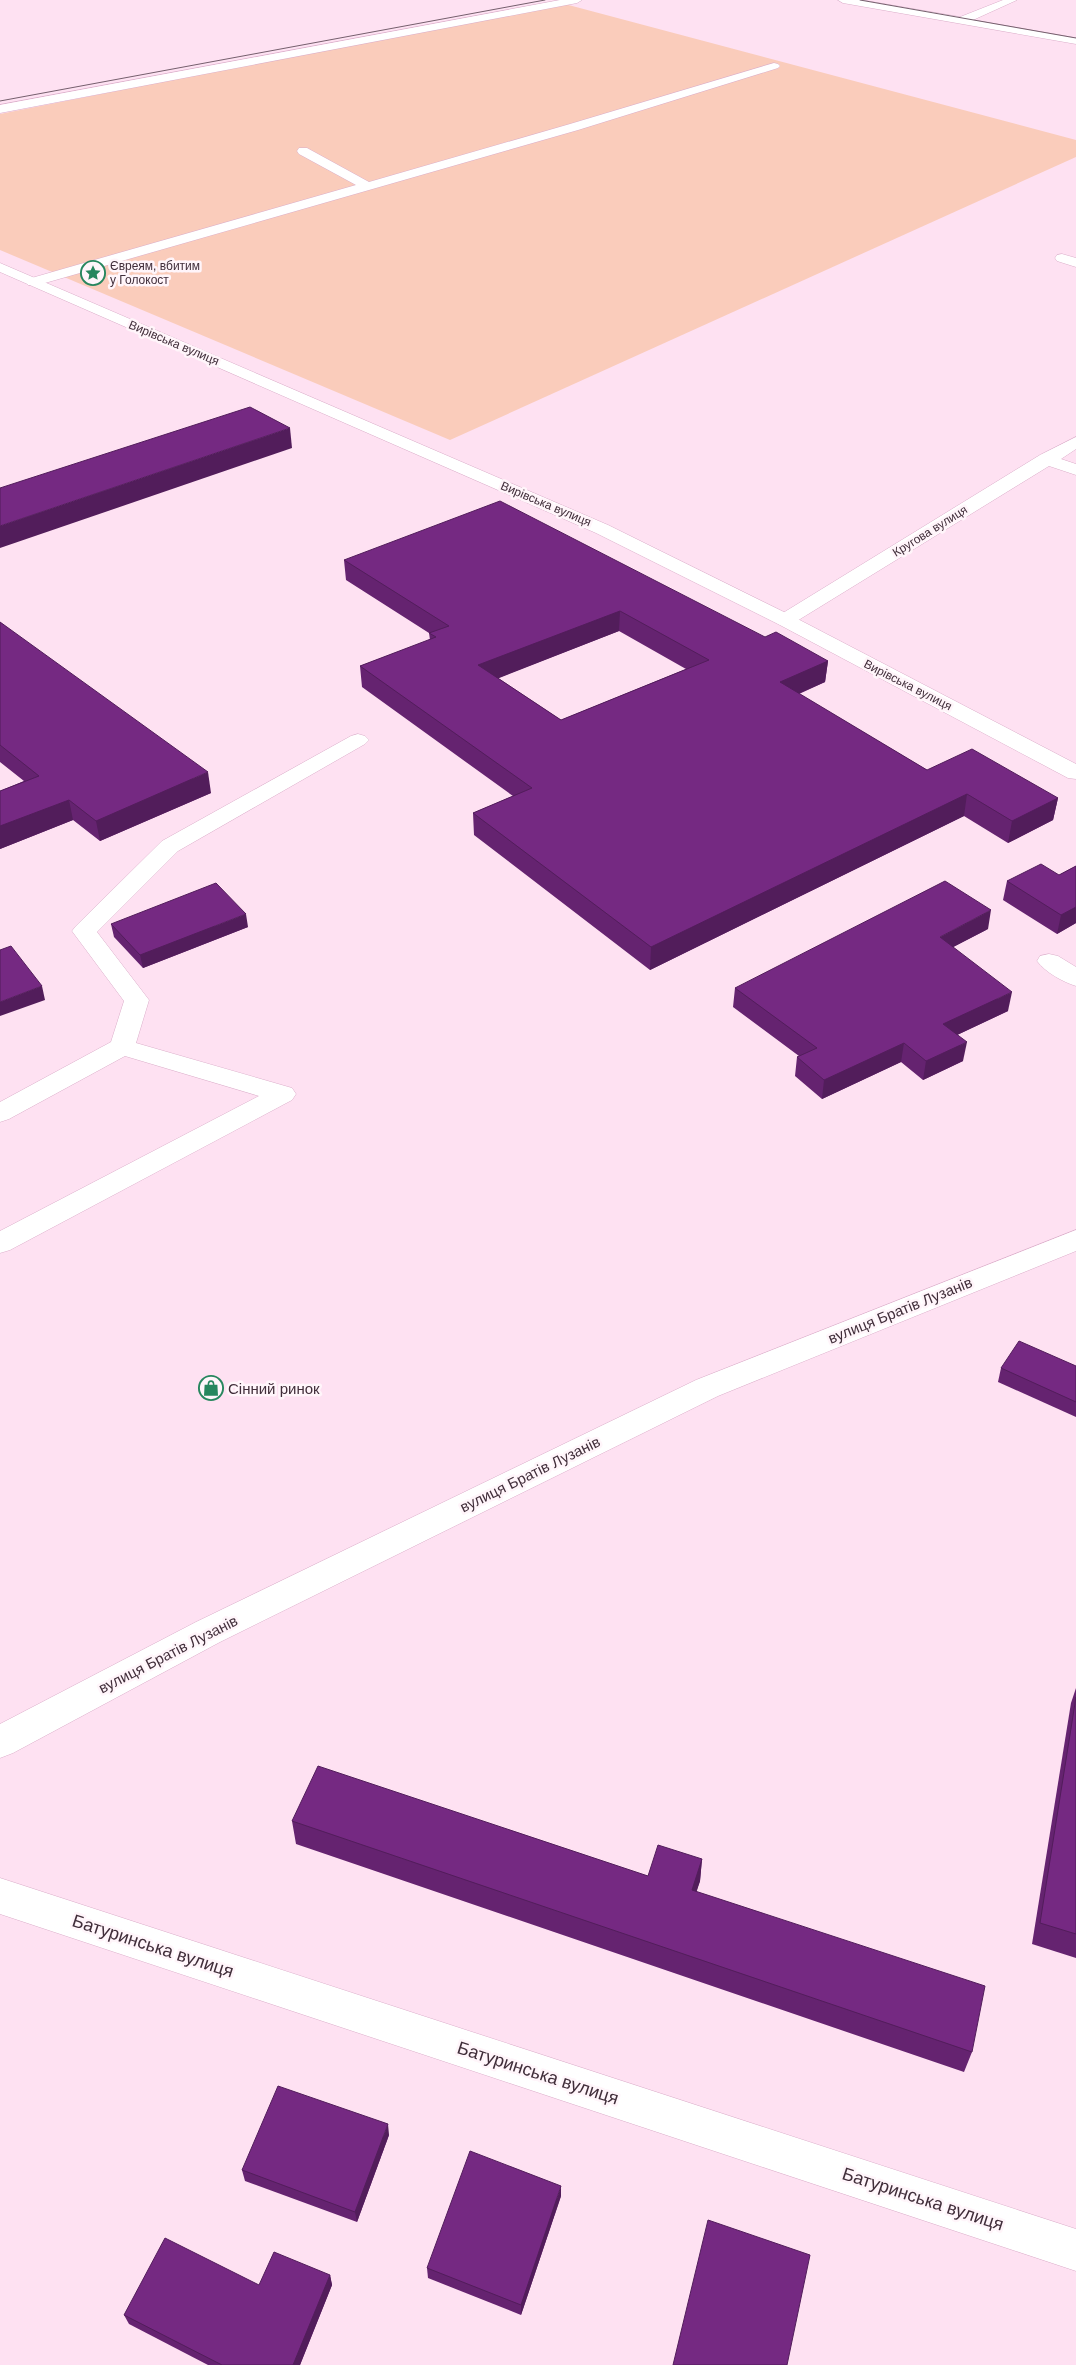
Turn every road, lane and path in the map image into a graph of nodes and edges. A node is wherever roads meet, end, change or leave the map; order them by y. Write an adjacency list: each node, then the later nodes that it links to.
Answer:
1 (577, 0): 7 (street)
2 (844, 0): 4 (street)
3 (1012, 0): 4 (street)
4 (960, 21): 5 (street)
5 (1076, 41)
6 (774, 66): 9 (street)
7 (0, 109)
8 (303, 151): 9 (street)
9 (367, 186): 11 (street)
10 (0, 267): 11 (street, Вирівська вулиця)
11 (33, 282): 15 (street, Вирівська вулиця)
12 (1076, 442): 13 (street, Кругова вулиця)
13 (1046, 459): 14 (street); 15 (street, Кругова вулиця)
14 (1076, 470)
15 (785, 620): 17 (street, Вирівська вулиця)
16 (358, 740): 20 (street)
17 (1076, 773)
18 (1049, 961): 19 (street)
19 (1076, 978)
20 (122, 1047): 21 (street); 23 (street)
21 (0, 1113)
22 (1076, 1240): 24 (street, вулиця Братів Лузанів)
23 (0, 1243)
24 (0, 1742)
25 (0, 1896): 26 (street, Батуринська вулиця)
26 (1076, 2250)

